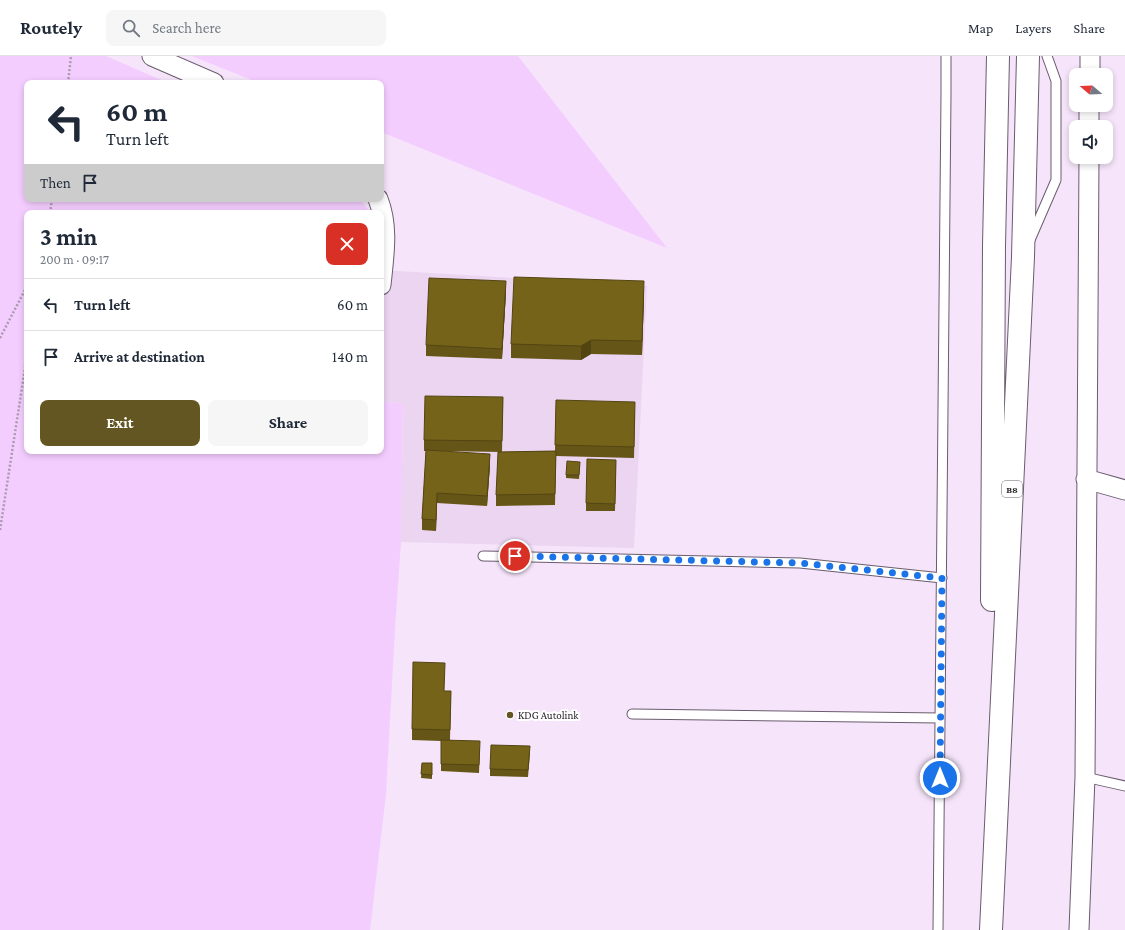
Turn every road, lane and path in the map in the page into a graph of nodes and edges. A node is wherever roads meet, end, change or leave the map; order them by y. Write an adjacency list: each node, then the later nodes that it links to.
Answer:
1 (72, 56): 9 (path)
2 (152, 56): 10 (street)
3 (946, 56): 22 (lane)
4 (998, 56): 27 (highway, B8)
5 (1028, 56): 13 (highway, B8)
6 (1047, 56): 13 (lane)
7 (1090, 56): 8 (street)
8 (1090, 68)
9 (68, 80)
10 (207, 80)
11 (1089, 164): 18 (street)
12 (384, 226): 14 (street)
13 (1023, 257): 27 (highway, B8)
14 (384, 259)
15 (24, 292): 16 (path)
16 (0, 338)
17 (24, 374): 20 (path)
18 (1086, 479): 19 (street); 25 (street)
19 (1125, 490)
20 (0, 530)
21 (483, 556): 22 (lane)
22 (942, 578): 24 (lane)
23 (632, 714): 24 (lane)
24 (940, 718): 28 (lane)
25 (1085, 777): 26 (lane); 29 (street)
26 (1125, 786)
27 (991, 925)
28 (938, 930)
29 (1079, 930)

